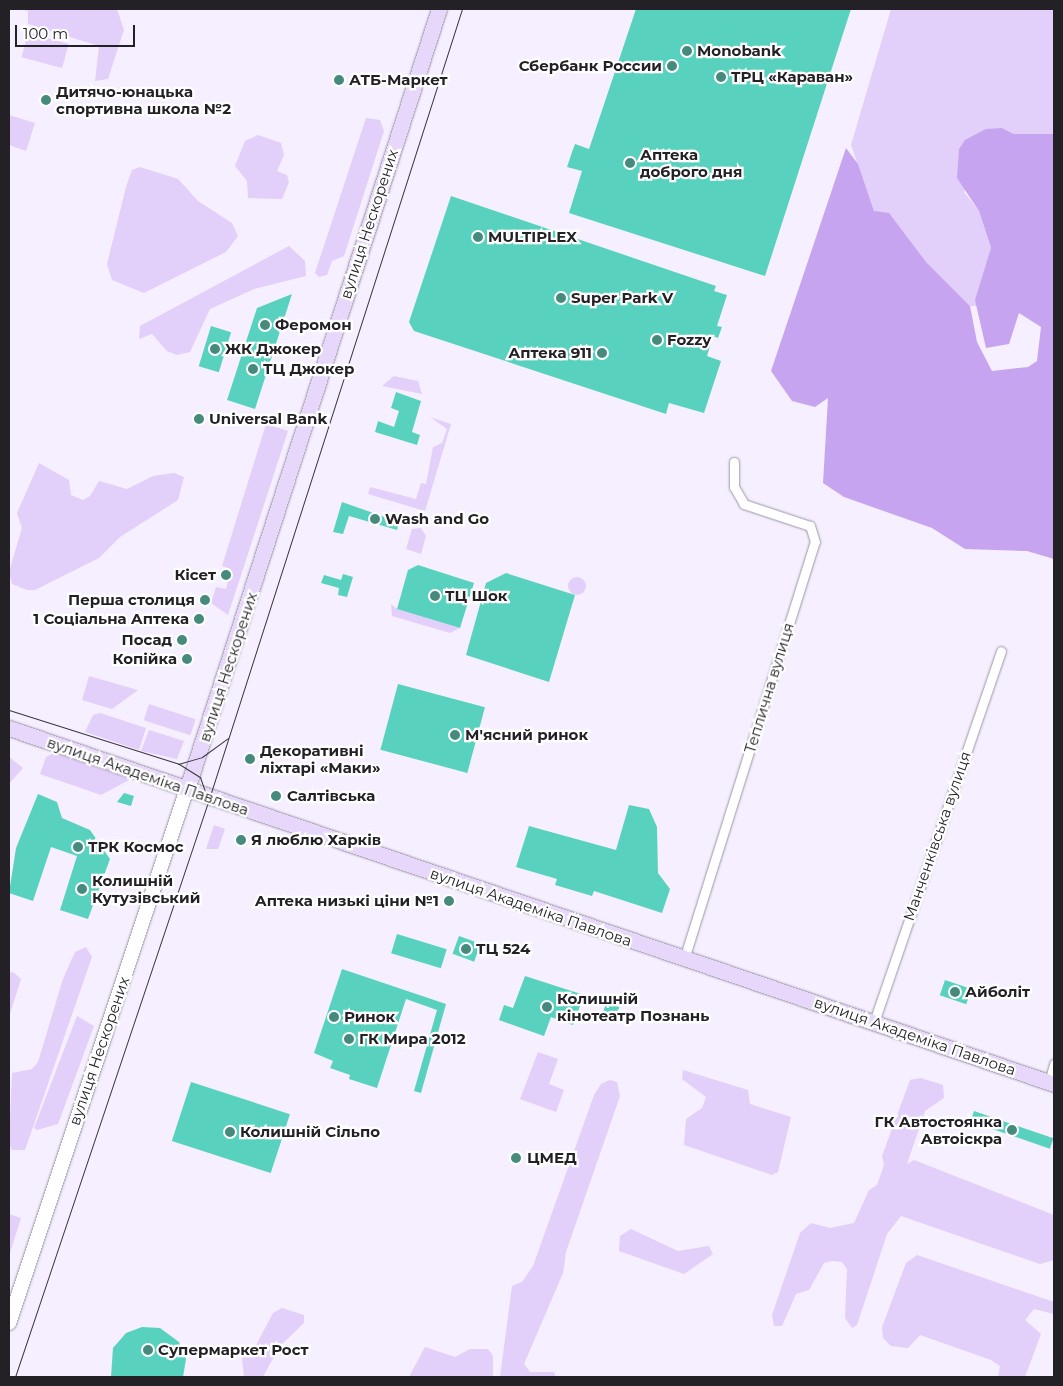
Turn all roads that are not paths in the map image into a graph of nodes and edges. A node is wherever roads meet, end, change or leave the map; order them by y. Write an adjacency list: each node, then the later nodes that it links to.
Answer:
1 (438, 9): 5 (main road, вулиця Нескорених)
2 (734, 462): 6 (street, Теплична вулиця)
3 (1001, 651): 7 (street, Манченківська вулиця)
4 (9, 728): 5 (main road, вулиця Академіка Павлова)
5 (187, 790): 6 (main road, вулиця Академіка Павлова); 10 (main road, вулиця Нескорених)
6 (684, 959): 7 (main road, вулиця Академіка Павлова)
7 (874, 1022): 9 (main road, вулиця Академіка Павлова)
8 (1054, 1064): 9 (street)
9 (1052, 1083)
10 (9, 1323)

